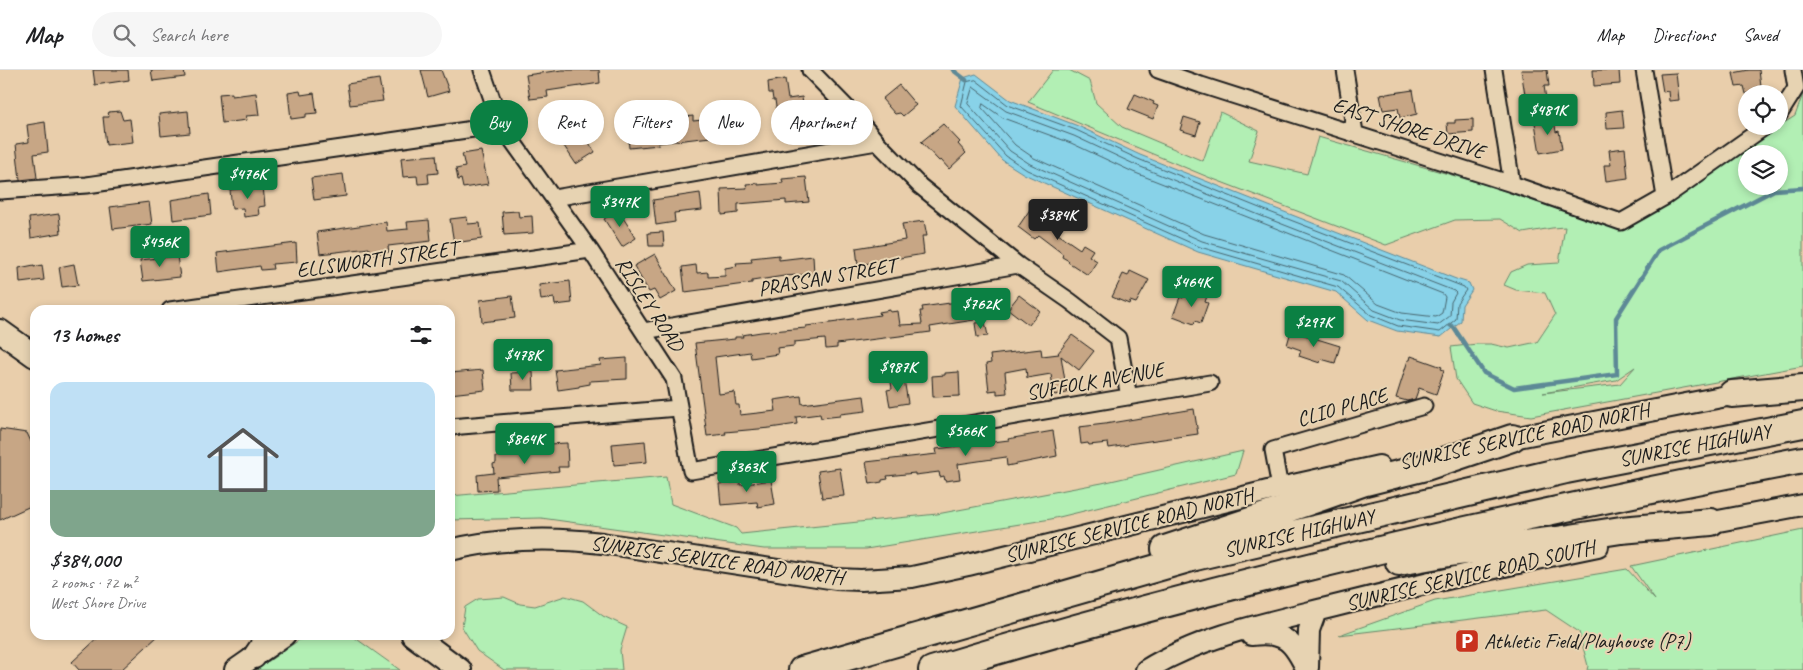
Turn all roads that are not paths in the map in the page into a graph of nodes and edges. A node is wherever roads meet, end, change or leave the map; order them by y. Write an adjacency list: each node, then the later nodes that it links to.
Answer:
1 (482, 70): 10 (street, RISLEY ROAD)
2 (810, 70): 15 (street)
3 (1158, 70): 9 (street, EAST SHORE DRIVE)
4 (1198, 70): 9 (street)
5 (1345, 70): 13 (street)
6 (1494, 70): 17 (street)
7 (1644, 70): 19 (street)
8 (1793, 70): 11 (street)
9 (1201, 85): 13 (street, EAST SHORE DRIVE)
10 (492, 100)
11 (1788, 101)
12 (470, 129): 18 (street)
13 (1355, 133): 17 (street, EAST SHORE DRIVE)
14 (1754, 135): 19 (street, EAST SHORE DRIVE)
15 (877, 142): 20 (street); 22 (street)
16 (516, 145): 20 (street, RISLEY ROAD)
17 (1512, 184): 19 (street, EAST SHORE DRIVE)
18 (0, 191)
19 (1665, 196)
20 (554, 198): 21 (street, RISLEY ROAD)
21 (590, 250): 23 (street, ELLSWORTH STREET); 25 (street, RISLEY ROAD)
22 (1018, 265): 25 (street, PRASSAN STREET); 31 (street)
23 (205, 305)
24 (0, 331): 26 (main road)
25 (644, 332): 33 (street, RISLEY ROAD)
26 (30, 352)
27 (1803, 382): 30 (main road, SUNRISE SERVICE ROAD NORTH)
28 (1210, 383): 31 (street, SUFFOLK AVENUE)
29 (1803, 388): 30 (highway)
30 (1732, 394): 36 (main road, SUNRISE SERVICE ROAD NORTH)
31 (1129, 397): 38 (street, SUFFOLK AVENUE)
32 (1424, 406): 39 (street, CLIO PLACE)
33 (678, 408): 35 (street); 38 (street, RISLEY ROAD)
34 (1803, 424): 45 (highway, SUNRISE HIGHWAY)
35 (455, 427)
36 (1512, 438): 39 (main road, SUNRISE SERVICE ROAD NORTH); 45 (highway)
37 (1803, 460): 43 (highway, SUNRISE HIGHWAY)
38 (691, 471)
39 (1280, 488): 42 (main road, SUNRISE SERVICE ROAD NORTH)
40 (1803, 505): 41 (main road, SUNRISE SERVICE ROAD SOUTH)
41 (1711, 522): 43 (highway); 44 (main road, SUNRISE SERVICE ROAD SOUTH)
42 (455, 549)
43 (1250, 581): 54 (highway, SUNRISE HIGHWAY)
44 (1316, 611): 49 (main road, SUNRISE SERVICE ROAD SOUTH); 56 (main road)
45 (945, 628): 53 (highway, SUNRISE HIGHWAY)
46 (266, 640): 50 (main road)
47 (278, 640): 50 (main road)
48 (420, 640): 52 (main road)
49 (1205, 641): 55 (main road, SUNRISE SERVICE ROAD SOUTH); 56 (main road)
50 (254, 657): 51 (main road)
51 (235, 670)
52 (460, 670)
53 (802, 670)
54 (932, 670)
55 (1146, 670)
56 (1308, 670)

